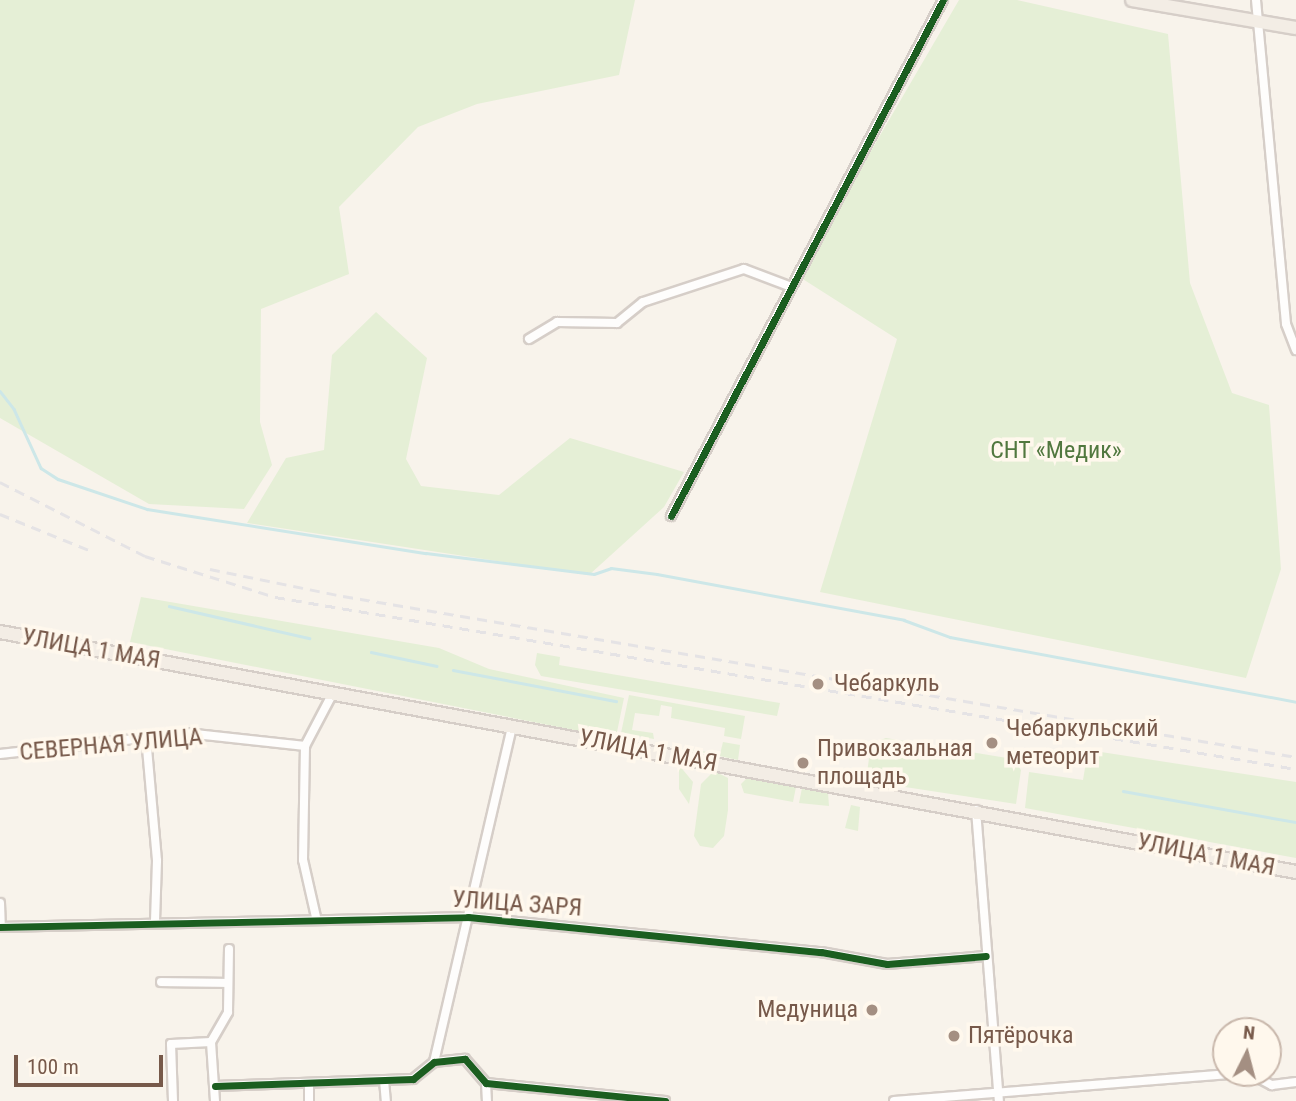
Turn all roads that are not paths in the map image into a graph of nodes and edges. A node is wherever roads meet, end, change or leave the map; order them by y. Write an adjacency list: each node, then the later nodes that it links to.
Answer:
1 (943, 0): 6 (street)
2 (1132, 0): 4 (main road)
3 (1256, 0): 4 (street)
4 (1258, 22): 5 (main road); 8 (street)
5 (1296, 28)
6 (789, 286): 7 (street); 9 (street)
7 (529, 339)
8 (1296, 350)
9 (671, 516)
10 (0, 632): 11 (main road, УЛИЦА 1 МАЯ)
11 (333, 693): 12 (main road, УЛИЦА 1 МАЯ); 14 (street)
12 (512, 726): 16 (main road, УЛИЦА 1 МАЯ); 19 (street)
13 (146, 737): 14 (street, СЕВЕРНАЯ УЛИЦА); 15 (street, СЕВЕРНАЯ УЛИЦА); 21 (street)
14 (305, 746): 20 (street)
15 (0, 754)
16 (976, 810): 17 (main road, УЛИЦА 1 МАЯ); 24 (street)
17 (1296, 872)
18 (0, 903): 22 (street)
19 (468, 916): 20 (street, УЛИЦА ЗАРЯ); 24 (street, УЛИЦА ЗАРЯ); 28 (street)
20 (316, 917): 21 (street, УЛИЦА ЗАРЯ)
21 (155, 921): 22 (street, УЛИЦА ЗАРЯ)
22 (1, 927)
23 (229, 948): 26 (street)
24 (986, 956): 34 (street)
25 (161, 982): 26 (street)
26 (228, 983): 27 (street)
27 (211, 1042): 33 (street); 35 (street)
28 (434, 1062): 30 (street); 31 (street)
29 (1212, 1076): 34 (street)
30 (384, 1080): 32 (street); 38 (street)
31 (486, 1083): 39 (street); 40 (street)
32 (309, 1084): 33 (street); 37 (street)
33 (215, 1086): 36 (street)
34 (998, 1096): 41 (street)
35 (173, 1101)
36 (215, 1101)
37 (309, 1101)
38 (386, 1101)
39 (487, 1101)
40 (665, 1101)
41 (894, 1101)

